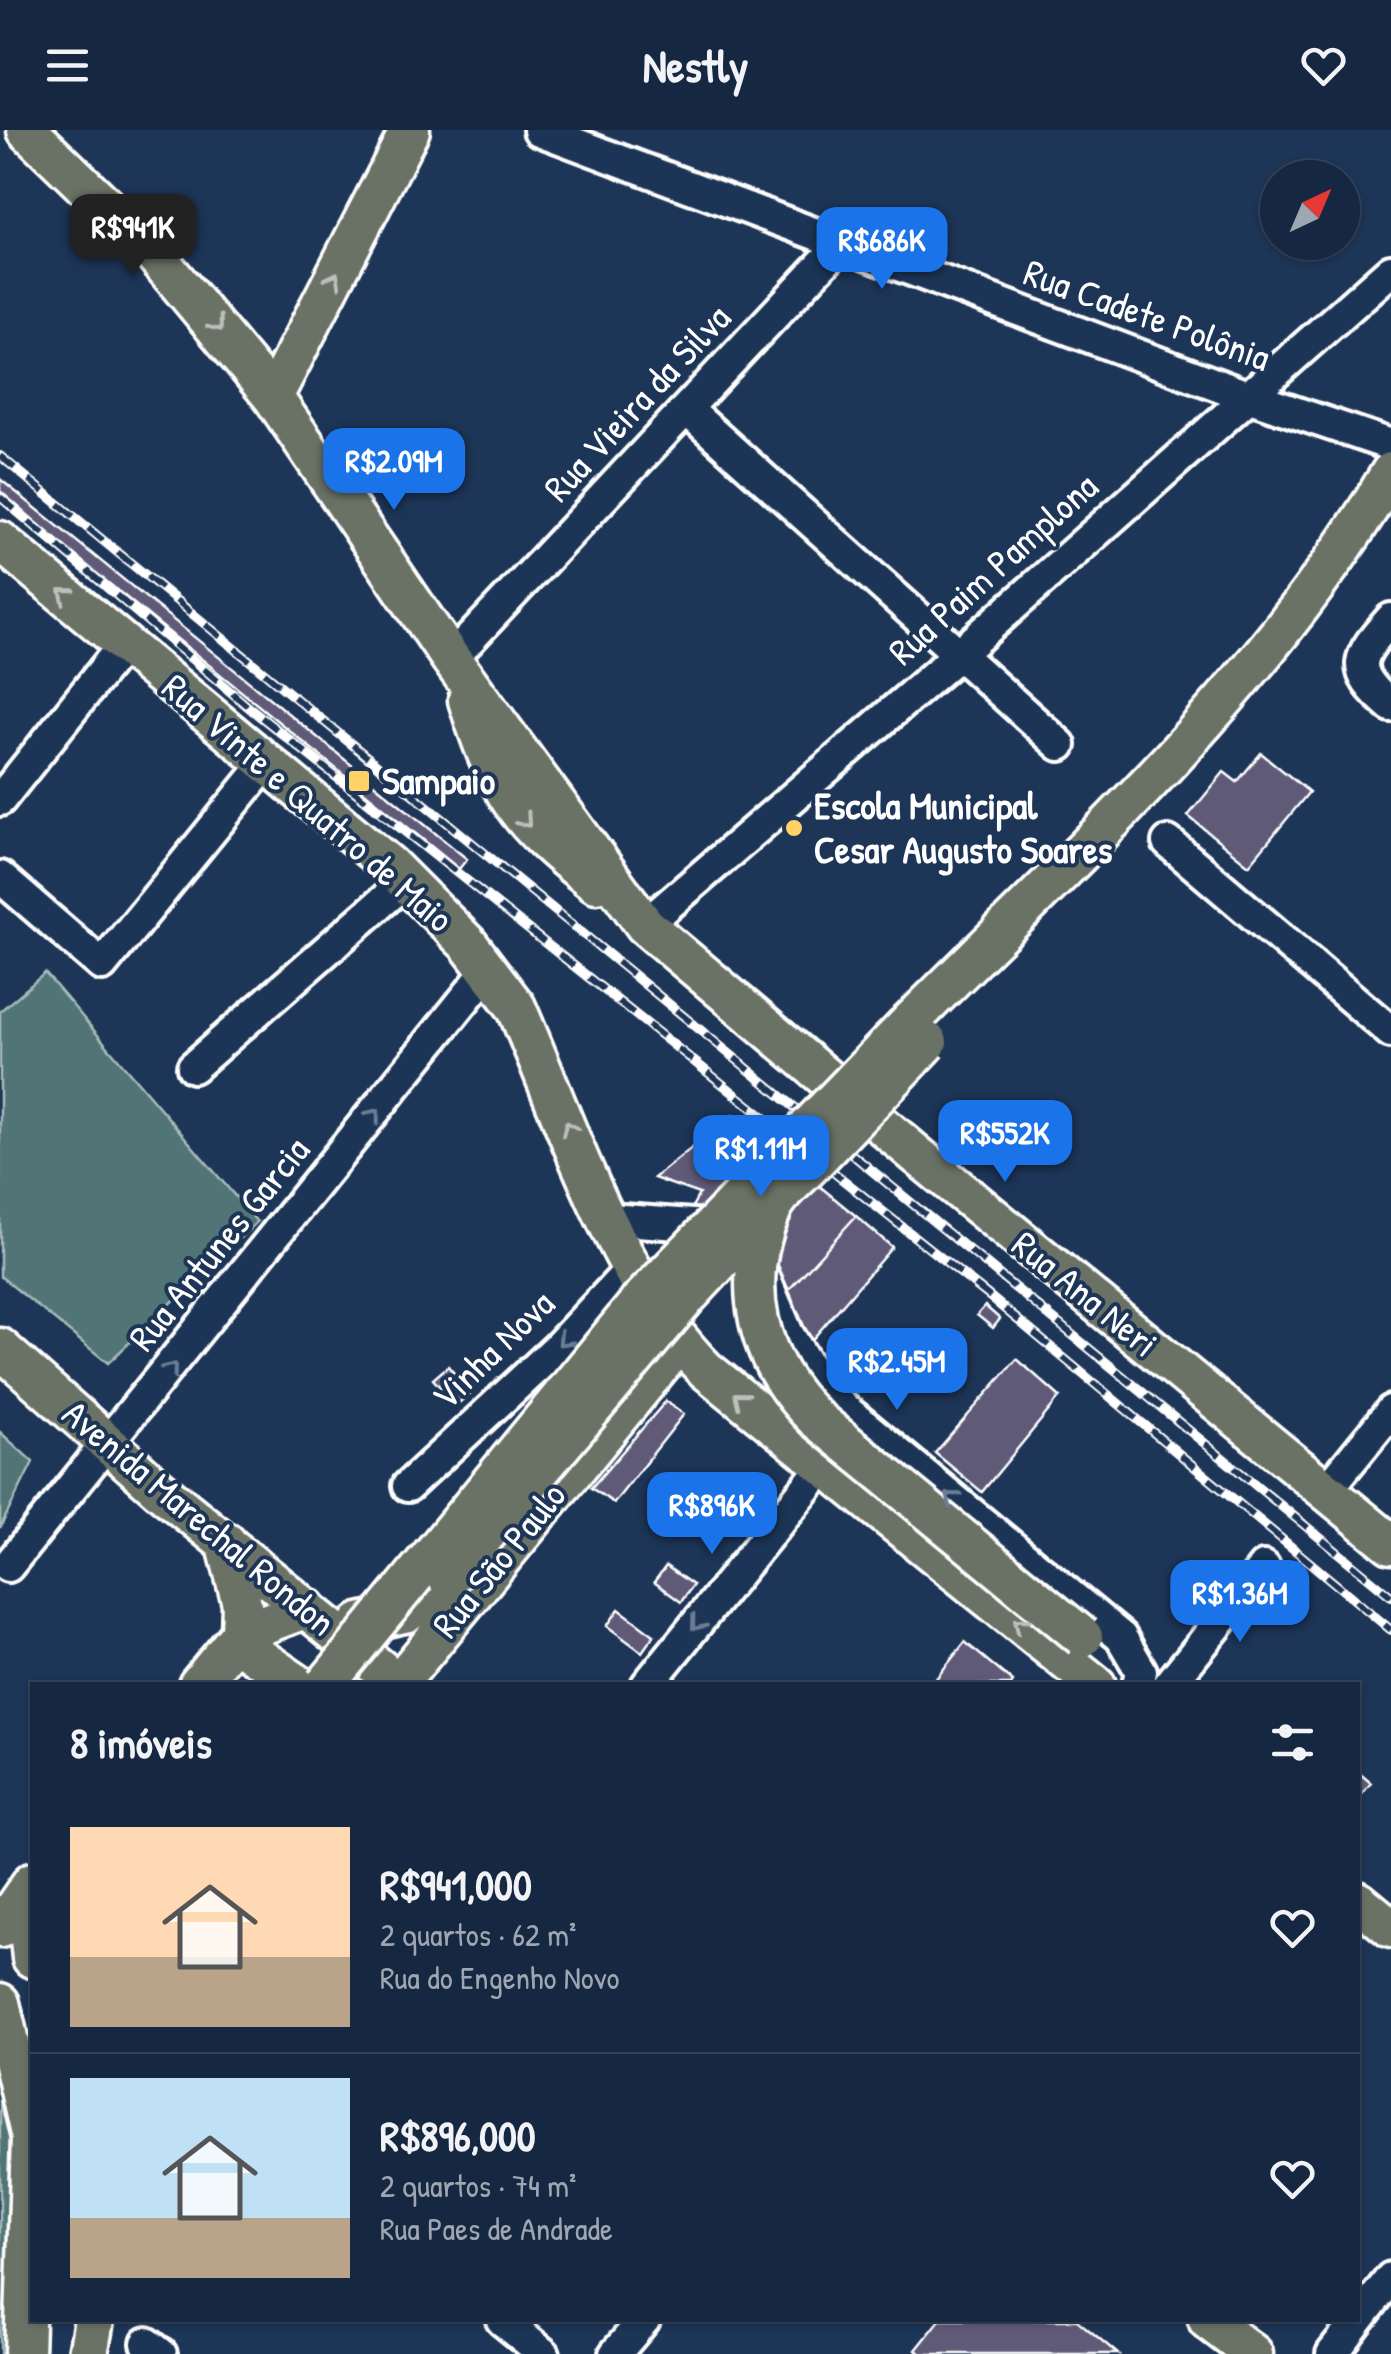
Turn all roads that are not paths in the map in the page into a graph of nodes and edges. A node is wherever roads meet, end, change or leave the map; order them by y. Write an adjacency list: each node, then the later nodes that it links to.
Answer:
1 (27, 130): 7 (main road, Rua Ana Neri, one-way to 7)
2 (410, 130): 7 (main road, one-way to 2)
3 (539, 130): 4 (street, Rua Cadete Polônia)
4 (840, 245): 6 (street, Rua Cadete Polônia); 8 (street, Rua Vieira da Silva)
5 (1391, 270): 6 (street, Rua Paim Pamplona)
6 (1247, 396): 9 (street, Rua Cadete Polônia); 14 (street, Rua Paim Pamplona)
7 (274, 397): 15 (main road, Rua Ana Neri)
8 (686, 409): 14 (street); 15 (street, Rua Vieira da Silva)
9 (1391, 444)
10 (1391, 472): 25 (main road)
11 (0, 541): 13 (main road, Rua Vinte e Quatro de Maio, one-way to 11)
12 (1391, 618): 16 (street)
13 (125, 644): 18 (main road, Rua Vinte e Quatro de Maio); 19 (street)
14 (960, 654): 17 (street); 23 (street, Rua Paim Pamplona)
15 (455, 664): 23 (main road, Rua Ana Neri)
16 (1391, 706)
17 (1060, 744)
18 (268, 761): 21 (street); 22 (main road, Rua Vinte e Quatro de Maio)
19 (0, 800)
20 (1168, 842): 26 (street)
21 (0, 878)
22 (406, 882): 24 (main road, Rua Vinte e Quatro de Maio); 27 (street)
23 (637, 917): 37 (main road, Rua Ana Neri)
24 (489, 969): 29 (main road, Rua Vinte e Quatro de Maio, one-way to 24); 34 (street, Rua Antunes Garcia, one-way to 24)
25 (919, 1032): 28 (main road, bridge); 46 (main road, bridge)
26 (1391, 1032)
27 (193, 1067)
28 (772, 1206): 42 (main road, bridge); 51 (main road, bridge)
29 (609, 1219): 30 (main road, Rua Vinte e Quatro de Maio); 52 (street, one-way to 29)
30 (632, 1269): 31 (main road, Rua Vinte e Quatro de Maio); 36 (street, Vinha Nova, one-way to 36)
31 (678, 1343): 35 (main road, Rua Vinte e Quatro de Maio, one-way to 31); 48 (main road, Rua São Paulo)
32 (0, 1348): 34 (main road, Avenida Marechal Rondon)
33 (1391, 1411): 37 (street)
34 (110, 1445): 38 (main road, Avenida Marechal Rondon); 40 (street, Rua Antunes Garcia)
35 (824, 1466): 49 (street, one-way to 49); 50 (main road, Rua Vinte e Quatro de Maio, one-way to 35)
36 (408, 1486)
37 (1326, 1491): 39 (main road, Rua Ana Neri)
38 (226, 1542): 42 (main road, Avenida Marechal Rondon); 43 (main road)
39 (1391, 1544)
40 (8, 1566)
41 (1264, 1567): 53 (street)
42 (312, 1613): 43 (main road); 47 (main road, Avenida Marechal Rondon)
43 (238, 1637): 44 (main road); 45 (main road)
44 (200, 1682)
45 (295, 1682)
46 (327, 1682)
47 (394, 1682)
48 (400, 1682)
49 (649, 1682)
50 (1092, 1682)
51 (1125, 1682)
52 (1138, 1682)
53 (1171, 1682)
54 (30, 1885): 56 (main road)
55 (1360, 1902): 57 (main road)
56 (10, 1915): 58 (main road)
57 (1391, 1928)
58 (30, 1939)
59 (0, 2003): 69 (main road)
60 (1391, 2278): 61 (street)
61 (1360, 2318)
62 (48, 2322): 70 (main road)
63 (76, 2322): 71 (main road)
64 (94, 2322): 72 (main road)
65 (504, 2322): 73 (street)
66 (642, 2322): 74 (street)
67 (1211, 2322): 75 (main road)
68 (1357, 2322): 76 (street)
69 (24, 2354)
70 (46, 2354)
71 (76, 2354)
72 (88, 2354)
73 (544, 2354)
74 (615, 2354)
75 (1253, 2354)
76 (1332, 2354)

